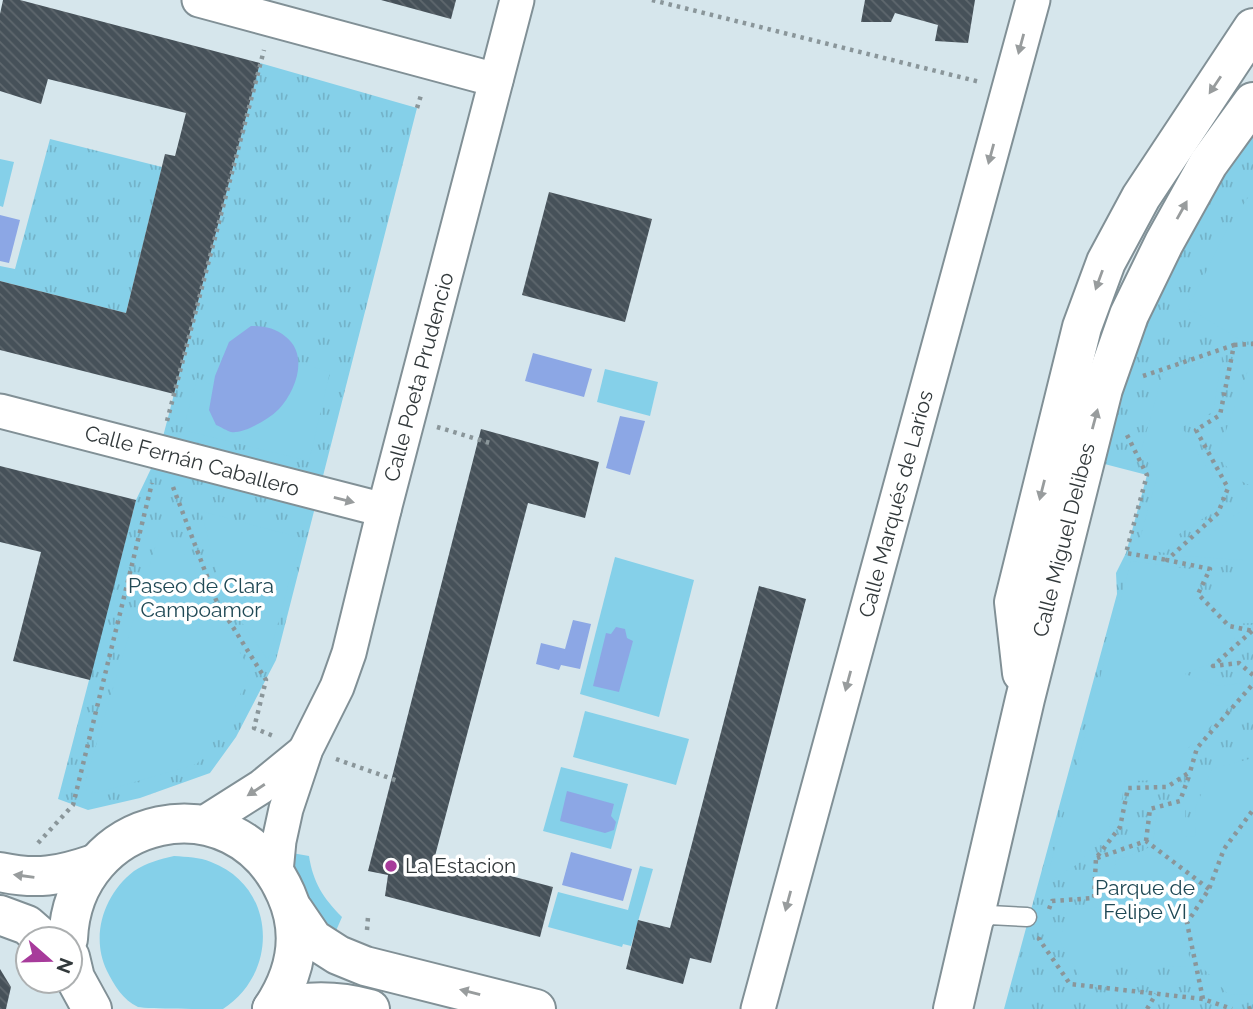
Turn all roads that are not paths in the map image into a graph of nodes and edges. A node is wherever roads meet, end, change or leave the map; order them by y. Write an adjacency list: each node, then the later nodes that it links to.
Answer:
1 (199, 0): 5 (street)
2 (517, 0): 5 (street, Calle Poeta Prudencio)
3 (1033, 0): 24 (street, Calle Marqués de Larios, one-way to 24)
4 (1253, 28): 9 (main road, Calle Miguel Delibes, one-way to 9)
5 (496, 80): 8 (street, Calle Poeta Prudencio)
6 (1253, 102): 9 (main road, Calle Miguel Delibes, one-way to 6)
7 (0, 411): 8 (street, Calle Fernán Caballero, one-way to 8)
8 (384, 510): 10 (street, Calle Poeta Prudencio)
9 (1024, 699): 20 (main road, Calle Miguel Delibes)
10 (306, 749): 11 (street, Calle Poeta Prudencio, one-way to 11); 13 (street, Calle Poeta Prudencio)
11 (201, 825): 12 (main road); 13 (main road)
12 (94, 864): 14 (main road, one-way to 14); 19 (main road)
13 (276, 872): 15 (main road)
14 (4, 873)
15 (294, 912): 21 (main road); 23 (main road, one-way to 15)
16 (0, 915): 18 (main road)
17 (1027, 917): 20 (lane)
18 (27, 925)
19 (69, 925)
20 (970, 938): 25 (main road, Calle Miguel Delibes)
21 (272, 1009): 22 (main road)
22 (370, 1009)
23 (536, 1009)
24 (758, 1009)
25 (954, 1009)

